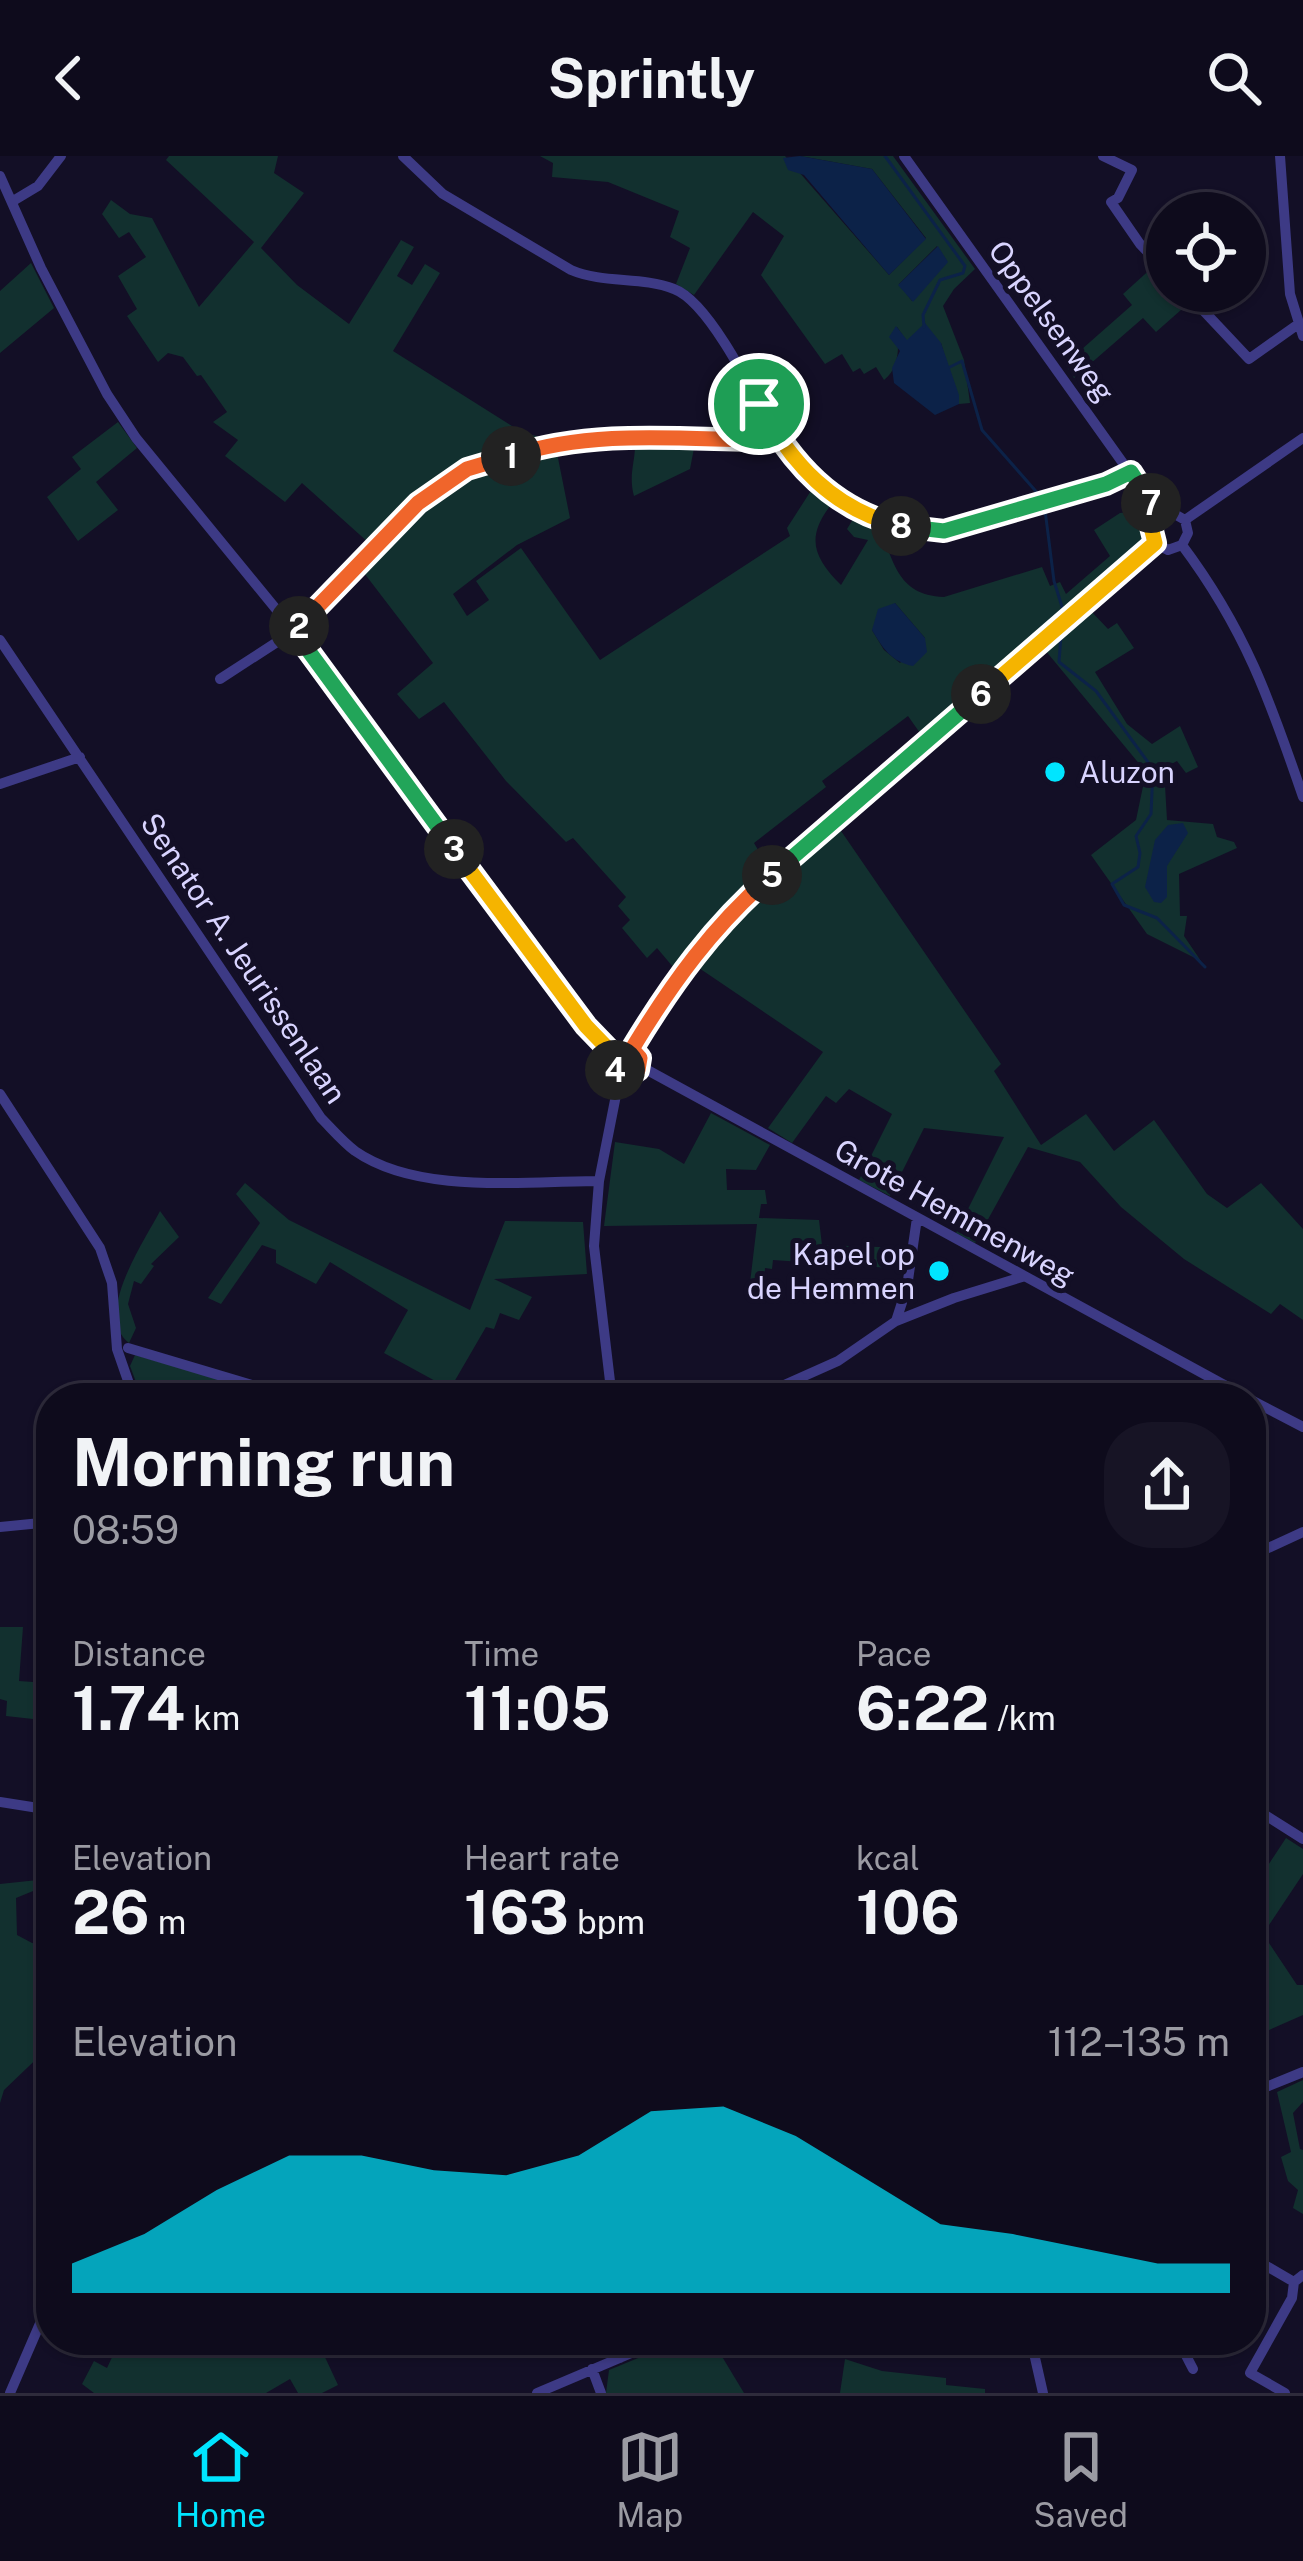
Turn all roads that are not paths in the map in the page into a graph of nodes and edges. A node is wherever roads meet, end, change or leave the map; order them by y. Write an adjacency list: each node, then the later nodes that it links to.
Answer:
1 (61, 156): 7 (street)
2 (403, 156): 11 (street)
3 (904, 156): 15 (street, Oppelsenweg)
4 (1102, 156): 8 (street)
5 (1280, 156): 10 (street)
6 (0, 176): 7 (street)
7 (13, 201): 20 (street)
8 (1146, 250)
9 (1205, 312): 10 (street)
10 (1300, 330)
11 (759, 404): 13 (street); 14 (street)
12 (1303, 438): 17 (street)
13 (748, 440): 14 (street); 20 (street)
14 (781, 444): 15 (street)
15 (1131, 472): 16 (street, Oppelsenweg)
16 (1160, 515): 17 (street); 18 (street)
17 (1185, 520): 19 (street)
18 (1155, 543): 19 (street); 26 (street)
19 (1182, 545): 25 (street)
20 (294, 631): 22 (street); 27 (street)
21 (0, 640): 23 (street, Senator A. Jeurissenlaan)
22 (220, 680)
23 (80, 758): 24 (street); 31 (street, Senator A. Jeurissenlaan)
24 (0, 784)
25 (1303, 797)
26 (632, 1049): 27 (street); 28 (street)
27 (614, 1055): 29 (street)
28 (640, 1066): 29 (street); 32 (street, Grote Hemmenweg)
29 (620, 1075): 31 (street)
30 (0, 1094): 36 (street)
31 (598, 1181): 38 (street)
32 (917, 1218): 33 (street, Grote Hemmenweg); 34 (street)
33 (1022, 1277): 34 (street); 40 (street, Grote Hemmenweg)
34 (896, 1321): 39 (street)
35 (128, 1348): 37 (street)
36 (129, 1383)
37 (246, 1383)
38 (610, 1383)
39 (789, 1383)
40 (1220, 1383)
41 (1266, 1407): 42 (street, Grote Hemmenweg)
42 (1303, 1427)
43 (36, 1523): 44 (street)
44 (0, 1527)
45 (1303, 1532): 46 (street)
46 (1266, 1549)
47 (0, 1802): 48 (street)
48 (36, 1808)
49 (1266, 1816): 50 (street)
50 (1303, 1839)
51 (1303, 2072): 52 (street)
52 (1266, 2087)
53 (1266, 2264): 54 (street)
54 (1298, 2278): 56 (street)
55 (36, 2332): 65 (street)
56 (1266, 2344)
57 (618, 2355): 62 (street)
58 (627, 2355): 62 (street)
59 (1034, 2355): 68 (street)
60 (1185, 2355): 64 (street)
61 (1260, 2355): 69 (street)
62 (620, 2358): 63 (street)
63 (592, 2369): 66 (street); 67 (street)
64 (1192, 2369)
65 (10, 2393)
66 (537, 2393)
67 (601, 2393)
68 (1043, 2393)
69 (1285, 2393)

